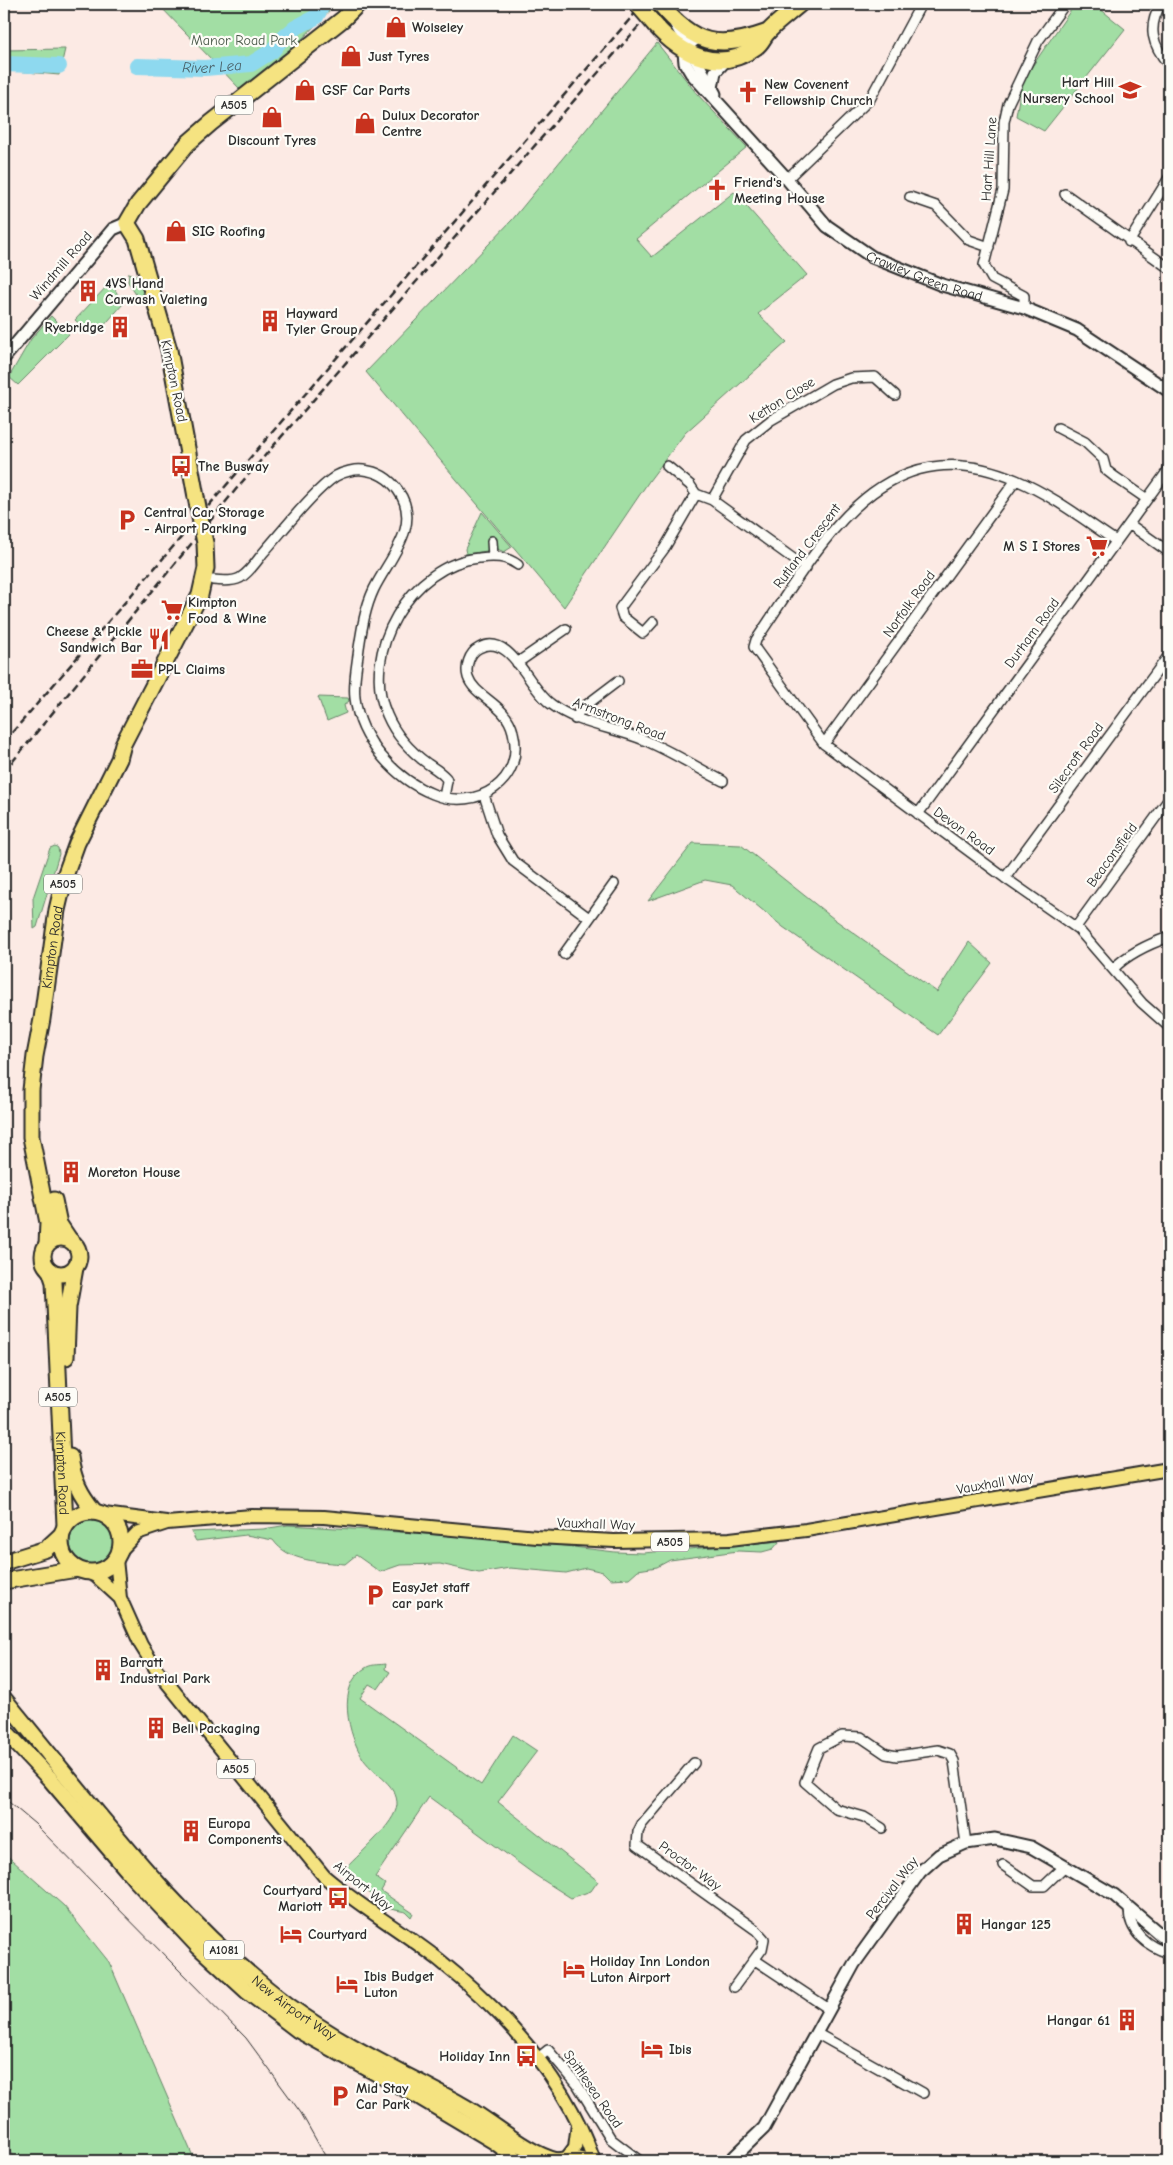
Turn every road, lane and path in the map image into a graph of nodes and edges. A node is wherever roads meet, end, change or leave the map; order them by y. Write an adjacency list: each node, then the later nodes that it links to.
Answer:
1 (358, 4): 18 (highway, A505)
2 (637, 4): 9 (highway, Crawley Green Road, bridge)
3 (800, 4): 8 (highway)
4 (921, 4): 15 (street)
5 (1065, 4): 20 (street, Hart Hill Lane)
6 (1161, 4): 11 (street)
7 (668, 13): 9 (highway)
8 (768, 32): 9 (highway); 10 (highway)
9 (692, 48): 10 (highway); 12 (street, Crawley Green Road); 13 (street, Crawley Green Road)
10 (728, 59): 12 (street)
11 (1169, 64)
12 (712, 88): 13 (street, Crawley Green Road)
13 (719, 104): 15 (street, Crawley Green Road)
14 (1169, 178): 19 (street)
15 (788, 179): 22 (street, Crawley Green Road)
16 (1065, 194): 19 (street)
17 (910, 197): 20 (street)
18 (127, 223): 23 (street, Windmill Road); 36 (highway, Kimpton Road / A505, bridge)
19 (1129, 242): 21 (street)
20 (989, 247): 22 (street, Hart Hill Lane)
21 (1169, 268)
22 (1024, 308): 24 (street, Crawley Green Road)
23 (4, 358)
24 (1169, 391)
25 (895, 395): 31 (street, Ketton Close)
26 (1058, 428): 32 (street)
27 (667, 466): 30 (street)
28 (1169, 469): 32 (street, Durham Road)
29 (1016, 480): 35 (street, Rutland Crescent); 40 (street, Rutland Crescent); 49 (street, Norfolk Road)
30 (696, 494): 31 (street); 42 (street)
31 (712, 500): 40 (street)
32 (1147, 500): 33 (street, Durham Road)
33 (1129, 524): 35 (street, Durham Road); 37 (street)
34 (492, 540): 38 (street)
35 (1116, 541): 55 (street, Durham Road)
36 (205, 543): 41 (highway, Kimpton Road / A505); 50 (highway, Kimpton Road / A505)
37 (1169, 552)
38 (493, 557): 39 (street); 53 (street)
39 (518, 566)
40 (806, 568): 44 (street, Rutland Crescent)
41 (213, 580): 50 (highway, Kimpton Road / A505); 53 (street, Armstrong Road)
42 (653, 622)
43 (566, 629): 46 (street)
44 (754, 647): 49 (street, Devon Road)
45 (1169, 655): 56 (street, Silecroft Road)
46 (517, 663): 48 (street, Armstrong Road); 52 (street, Armstrong Road)
47 (618, 681): 48 (street)
48 (575, 719): 51 (street, Armstrong Road)
49 (824, 744): 55 (street, Devon Road)
50 (119, 759): 64 (highway, Kimpton Road / A505)
51 (723, 781)
52 (484, 795): 53 (street, Armstrong Road); 58 (street)
53 (444, 798)
54 (1169, 799): 59 (street, Beaconsfield)
55 (918, 814): 56 (street, Devon Road)
56 (1005, 878): 59 (street, Devon Road)
57 (614, 884): 58 (street)
58 (590, 918): 61 (street)
59 (1076, 927): 62 (street, Devon Road)
60 (1169, 936): 62 (street)
61 (564, 954)
62 (1114, 968): 63 (street, Devon Road)
63 (1169, 1027)
64 (32, 1117): 65 (highway, Kimpton Road / A505); 66 (highway, Kimpton Road / A505)
65 (69, 1239): 66 (highway); 67 (highway)
66 (47, 1244): 68 (highway)
67 (75, 1268): 68 (highway); 70 (highway, Kimpton Road / A505)
68 (50, 1270): 72 (highway, Kimpton Road / A505)
69 (1169, 1469): 71 (main road, Vauxhall Way / A505)
70 (99, 1513): 71 (main road, Vauxhall Way / A505); 72 (highway); 73 (highway)
71 (167, 1523): 73 (main road, Vauxhall Way / A505)
72 (63, 1530): 74 (highway); 75 (highway)
73 (118, 1555): 75 (highway); 77 (main road, Airport Way / A505)
74 (4, 1562)
75 (82, 1571): 76 (highway); 77 (main road, Airport Way / A505)
76 (4, 1581)
77 (120, 1598): 92 (main road, Airport Way / A505)
78 (4, 1699): 96 (highway, New Airport Way / A1081)
79 (4, 1730): 95 (highway, New Airport Way / A1081)
80 (694, 1763): 88 (street, Proctor Way)
81 (882, 1828): 82 (street)
82 (966, 1843): 84 (street, Percival Way); 90 (street, Percival Way)
83 (1003, 1865): 84 (street)
84 (1065, 1866): 85 (street, Percival Way)
85 (1129, 1908): 86 (street, Percival Way); 87 (street)
86 (1169, 1942)
87 (1169, 1953)
88 (755, 1960): 89 (street, Proctor Way); 90 (street)
89 (734, 1988)
90 (829, 2009): 91 (street, Percival Way)
91 (816, 2033): 93 (street); 100 (street, Percival Way)
92 (537, 2059): 94 (main road, Airport Way / A505); 99 (street, Spittlesea Road)
93 (923, 2093)
94 (578, 2124): 96 (main road); 98 (main road, Airport Way / A505)
95 (516, 2161)
96 (560, 2161): 97 (highway, New Airport Way)
97 (583, 2161)
98 (594, 2161)
99 (640, 2161)
100 (730, 2161)

